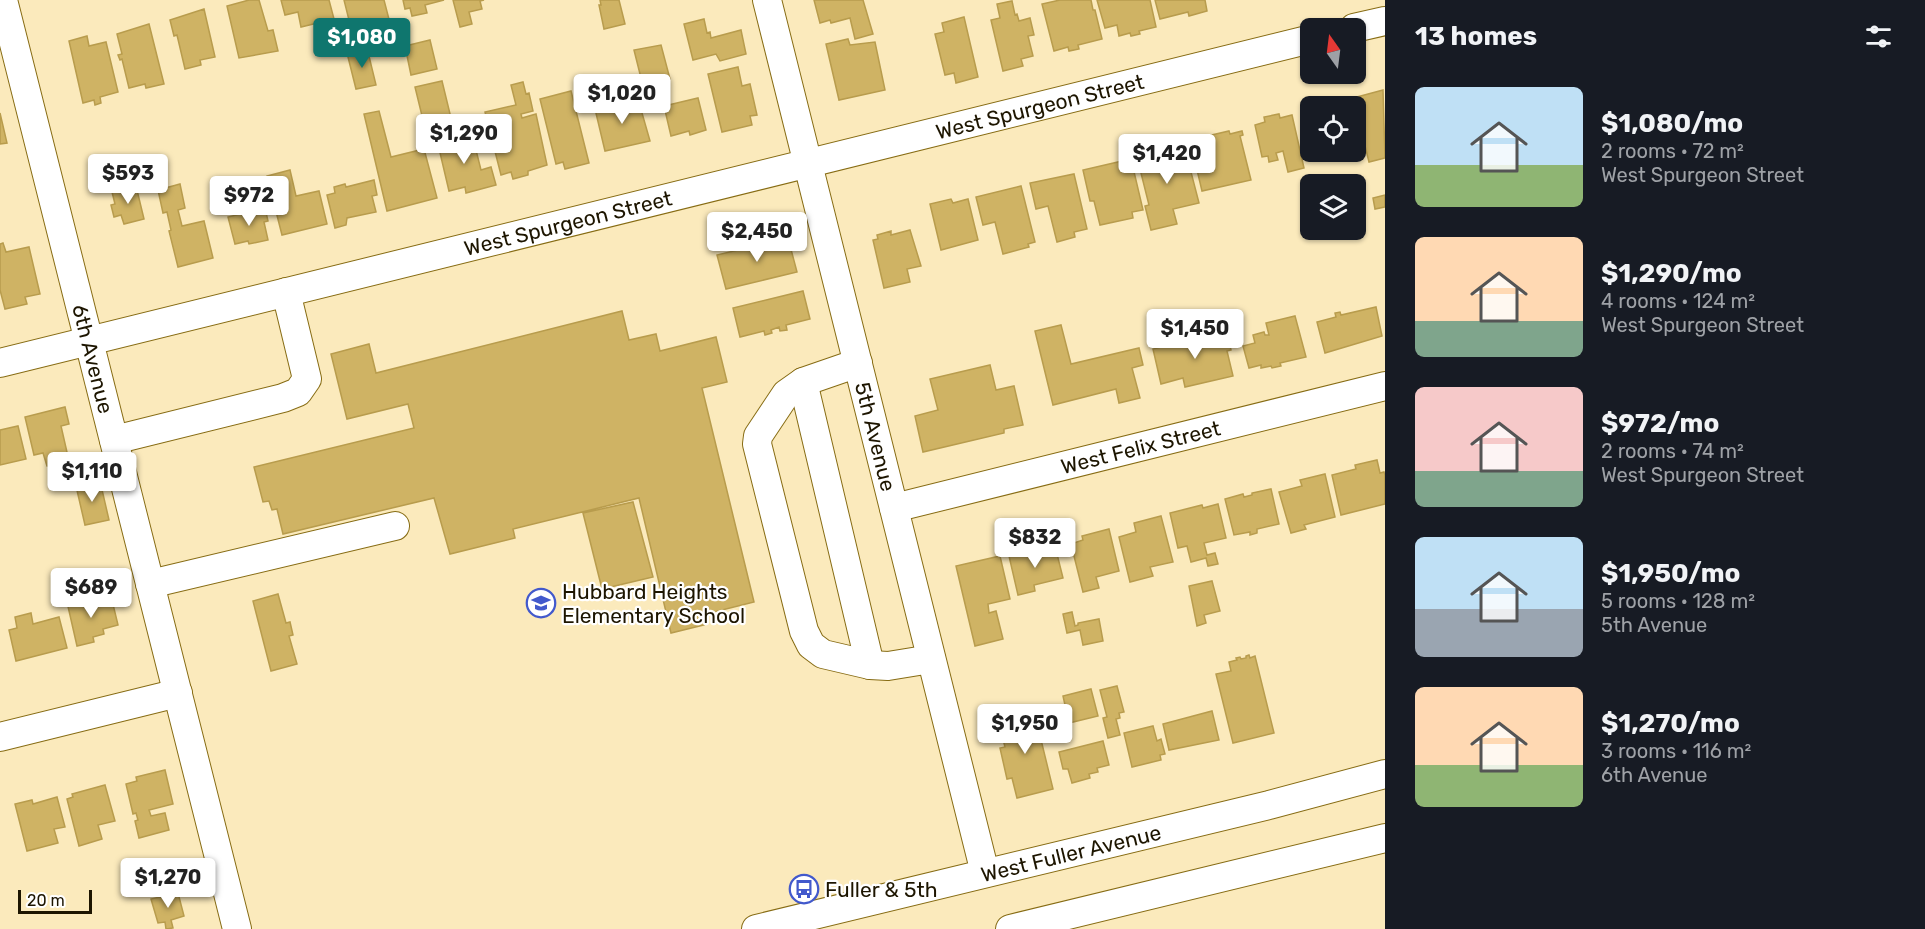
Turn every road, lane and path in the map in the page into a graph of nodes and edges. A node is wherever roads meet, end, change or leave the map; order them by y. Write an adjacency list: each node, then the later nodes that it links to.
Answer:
1 (3, 0): 8 (street, 6th Avenue)
2 (767, 0): 6 (street, 5th Avenue)
3 (1385, 21): 4 (street)
4 (1366, 25)
5 (1300, 42): 6 (street, West Spurgeon Street)
6 (808, 163): 7 (street, West Spurgeon Street); 10 (street, 5th Avenue)
7 (286, 292): 8 (street, West Spurgeon Street); 13 (street)
8 (89, 341): 9 (street, West Spurgeon Street); 13 (street, 6th Avenue)
9 (0, 363)
10 (858, 363): 11 (street); 14 (street, 5th Avenue)
11 (803, 382): 18 (street); 18 (street)
12 (1385, 387): 14 (street, West Felix Street)
13 (114, 440): 16 (street, 6th Avenue)
14 (894, 508): 17 (street, 5th Avenue)
15 (395, 526): 16 (street)
16 (150, 584): 19 (street, 6th Avenue)
17 (932, 659): 18 (street); 23 (street, 5th Avenue)
18 (870, 665)
19 (177, 693): 20 (street); 24 (street, 6th Avenue)
20 (0, 737)
21 (1385, 774): 23 (street, West Fuller Avenue)
22 (1385, 838): 26 (street)
23 (985, 873): 25 (street, West Fuller Avenue)
24 (237, 929)
25 (756, 929)
26 (1010, 929)

